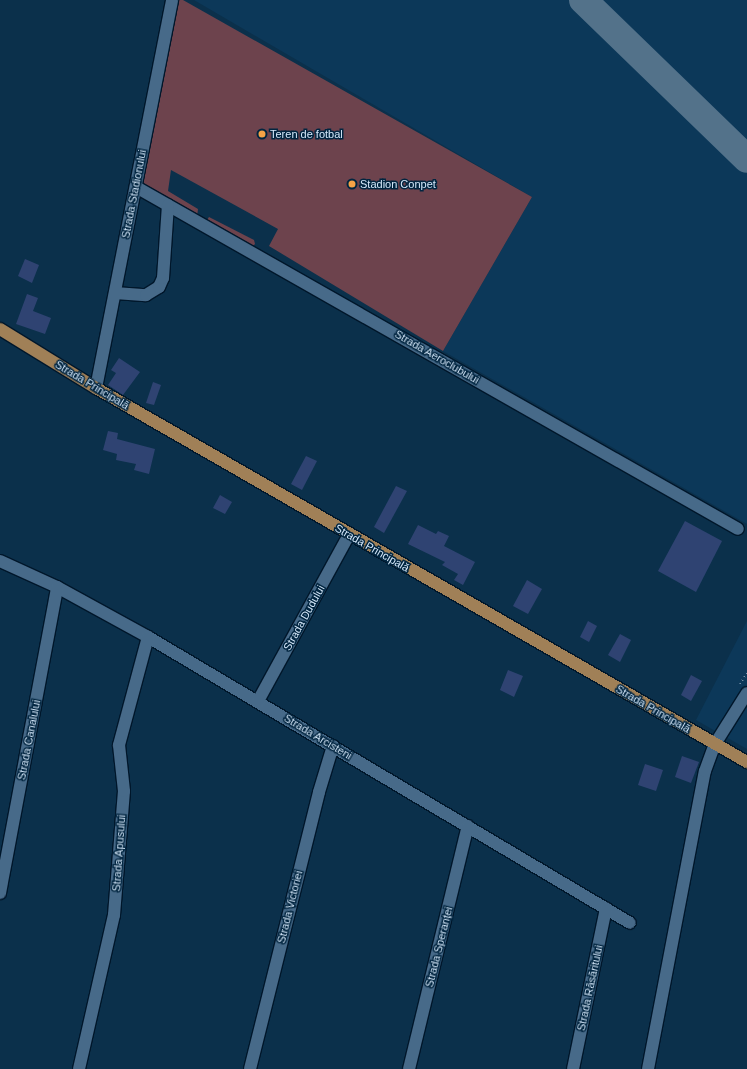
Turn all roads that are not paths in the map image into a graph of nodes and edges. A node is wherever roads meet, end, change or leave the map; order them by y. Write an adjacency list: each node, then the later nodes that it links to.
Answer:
1 (172, 0): 2 (street, Strada Stadionului)
2 (136, 187): 3 (street, Strada Aeroclubului); 4 (street, Strada Stadionului)
3 (168, 205): 4 (street); 7 (street, Strada Aeroclubului)
4 (115, 292): 6 (street, Strada Stadionului)
5 (0, 329): 6 (main road, Strada Principală)
6 (96, 388): 8 (main road, Strada Principală)
7 (738, 529)
8 (349, 535): 13 (street, Strada Dudului); 14 (main road, Strada Principală)
9 (0, 561): 10 (street, Strada Arcisteni)
10 (58, 587): 11 (street, Strada Arcisteni); 18 (street, Strada Canalului)
11 (148, 637): 13 (street, Strada Arcisteni); 21 (street, Strada Apusului)
12 (747, 693): 14 (street)
13 (258, 701): 15 (street, Strada Arcisteni)
14 (715, 744): 16 (main road, Strada Principală); 25 (street)
15 (333, 746): 17 (street, Strada Arcisteni); 22 (street, Strada Victoriei)
16 (747, 762)
17 (468, 826): 19 (street, Strada Arcisteni); 23 (street, Strada Speranței)
18 (0, 893)
19 (606, 908): 20 (street, Strada Arcisteni); 24 (street, Strada Răsăritului)
20 (630, 923)
21 (79, 1069)
22 (250, 1069)
23 (409, 1069)
24 (573, 1069)
25 (648, 1069)

